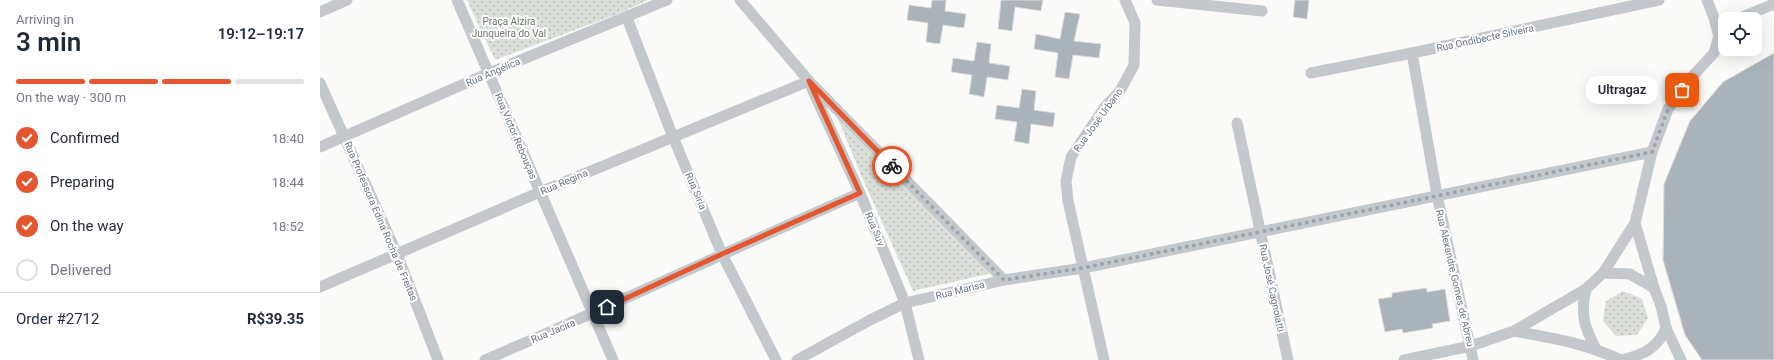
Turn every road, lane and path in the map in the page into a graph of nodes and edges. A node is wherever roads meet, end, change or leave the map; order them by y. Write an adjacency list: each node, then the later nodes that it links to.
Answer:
1 (347, 0): 11 (street)
2 (457, 0): 17 (street, Rua Victor Rebouças)
3 (667, 0): 13 (street, Rua Angélica)
4 (740, 0): 19 (street)
5 (1125, 0): 33 (street, Rua José Urbano)
6 (1157, 0): 10 (street)
7 (1659, 0): 16 (street, Rua Ondibecte Silveira)
8 (1706, 0): 14 (street)
9 (1774, 4): 12 (street)
10 (1262, 11)
11 (320, 12)
12 (1754, 12)
13 (626, 18): 17 (street, Rua Angélica); 23 (street, Rua Síria)
14 (1718, 26)
15 (1718, 42): 25 (street)
16 (1412, 54): 18 (street, Rua Ondibecte Silveira); 28 (street, Rua Alexandre Gomes de Abreu)
17 (489, 73): 22 (street, Rua Angélica); 26 (street, Rua Victor Rebouças)
18 (1311, 73)
19 (809, 81): 23 (street, Rua Regina); 27 (street, Rua Suv); 35 (street)
20 (320, 83): 22 (street, Rua Professora Edina Rocha de Freitas)
21 (1237, 123): 30 (street, Rua José Cagnolatti)
22 (345, 136): 24 (street, Rua Angélica); 31 (street, Rua Professora Edina Rocha de Freitas)
23 (673, 137): 26 (street, Rua Regina); 32 (street, Rua Síria)
24 (320, 147)
25 (1652, 152): 28 (street, Rua Marisa); 29 (street)
26 (540, 192): 31 (street, Rua Regina); 40 (street, Rua Victor Rebouças)
27 (860, 193): 32 (street, Rua Jacira); 39 (street, Rua Suv)
28 (1437, 195): 30 (street, Rua Marisa); 43 (street, Rua Alexandre Gomes de Abreu)
29 (1635, 223): 34 (street); 38 (street)
30 (1260, 231): 33 (street, Rua Marisa); 52 (street, Rua José Cagnolatti)
31 (397, 254): 36 (street, Rua Regina); 45 (street, Rua Professora Edina Rocha de Freitas)
32 (722, 254): 40 (street, Rua Jacira); 48 (street, Rua Síria)
33 (1083, 268): 35 (street, Rua Marisa); 51 (street, Rua José Urbano)
34 (1603, 273): 37 (street); 38 (street)
35 (1004, 280): 39 (street, Rua Marisa)
36 (320, 287)
37 (1586, 288): 42 (street); 44 (street)
38 (1654, 288): 41 (street)
39 (905, 304): 49 (street, Rua Marisa); 50 (street, Rua Suv)
40 (593, 314): 46 (street, Rua Jacira); 47 (street, Rua Victor Rebouças)
41 (1666, 328): 55 (street); 56 (street)
42 (1514, 331): 43 (street); 44 (street)
43 (1471, 346): 53 (street); 54 (street, Rua Alexandre Gomes de Abreu)
44 (1596, 349): 55 (street)
45 (438, 360)
46 (485, 360)
47 (613, 360)
48 (776, 360)
49 (797, 360)
50 (919, 360)
51 (1104, 360)
52 (1288, 360)
53 (1404, 360)
54 (1474, 360)
55 (1622, 360)
56 (1681, 360)

